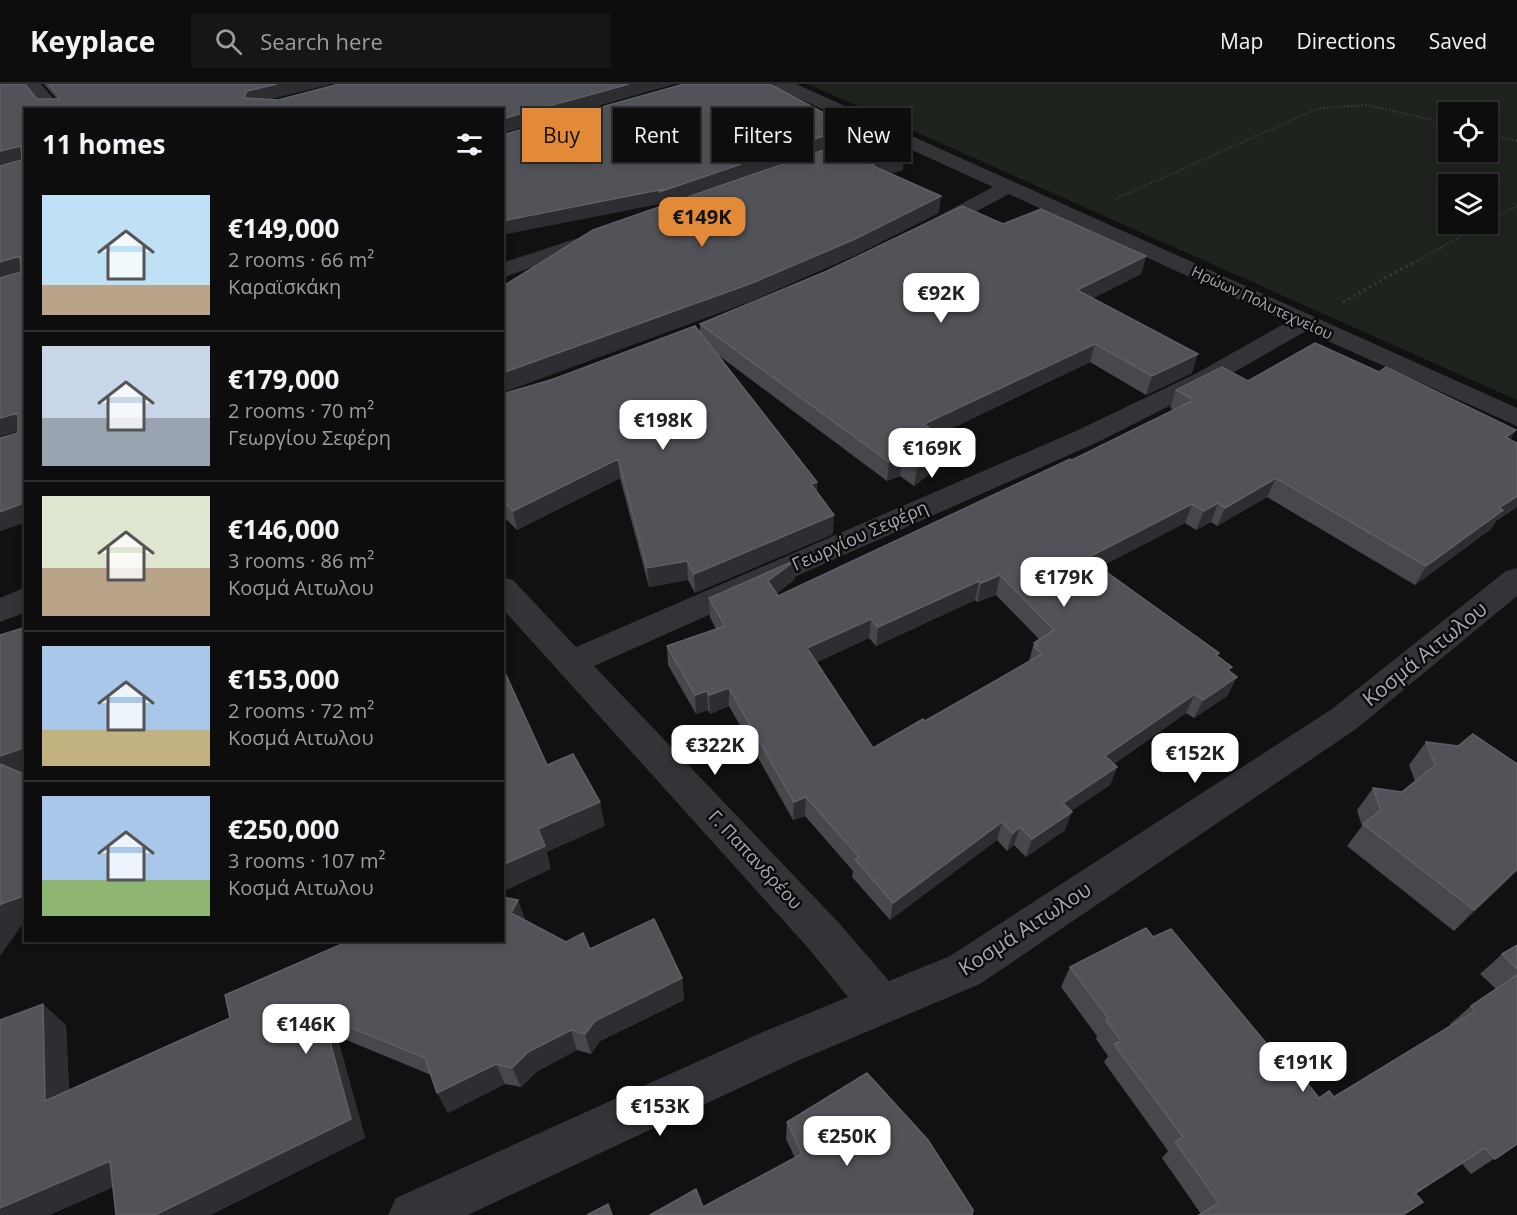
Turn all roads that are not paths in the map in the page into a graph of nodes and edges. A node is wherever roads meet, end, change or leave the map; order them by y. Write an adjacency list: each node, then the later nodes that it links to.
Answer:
1 (32, 84): 3 (street)
2 (782, 84): 4 (street, Ηρώων Πολυτεχνείου)
3 (53, 108)
4 (835, 108)
5 (911, 143): 6 (street, Ηρώων Πολυτεχνείου)
6 (1008, 187): 8 (street); 10 (street, Ηρώων Πολυτεχνείου)
7 (625, 228): 9 (street)
8 (913, 238)
9 (504, 270)
10 (1305, 322): 11 (street, Ηρώων Πολυτεχνείου); 16 (street, Γεωργίου Σεφέρη)
11 (1517, 418)
12 (1517, 579): 17 (street, Κοσμά Αιτωλου)
13 (504, 590): 16 (street, Γ. Παπανδρέου)
14 (24, 599): 15 (street)
15 (0, 611)
16 (572, 662): 17 (street, Γ. Παπανδρέου)
17 (881, 1004): 18 (street, Κοσμά Αιτωλου)
18 (413, 1215)

